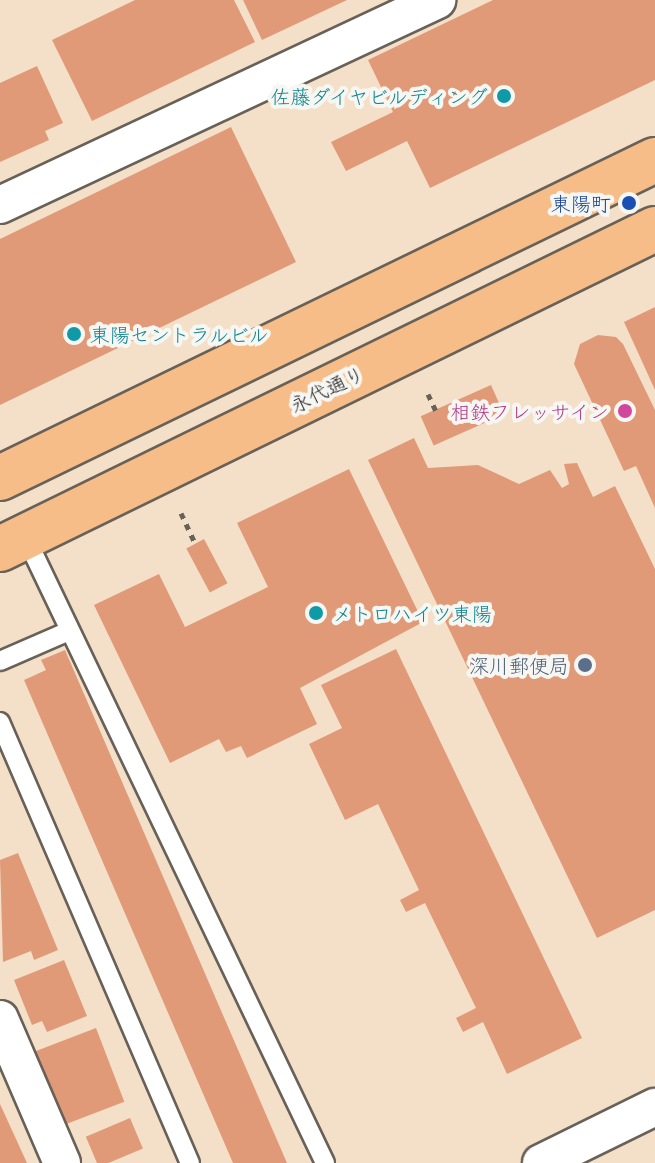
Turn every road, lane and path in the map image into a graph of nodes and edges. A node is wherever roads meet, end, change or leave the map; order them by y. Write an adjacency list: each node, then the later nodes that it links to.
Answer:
1 (437, 0): 3 (street)
2 (655, 160): 7 (main road)
3 (0, 205)
4 (655, 229): 9 (main road, 永代通り)
5 (428, 394): 6 (path)
6 (436, 411)
7 (0, 478)
8 (181, 513): 10 (path)
9 (12, 542): 11 (lane)
10 (195, 543)
11 (69, 631): 12 (lane); 18 (lane)
12 (0, 661)
13 (0, 722): 17 (lane)
14 (0, 1019): 16 (street)
15 (655, 1107): 19 (street)
16 (62, 1163)
17 (190, 1163)
18 (325, 1163)
19 (541, 1163)

